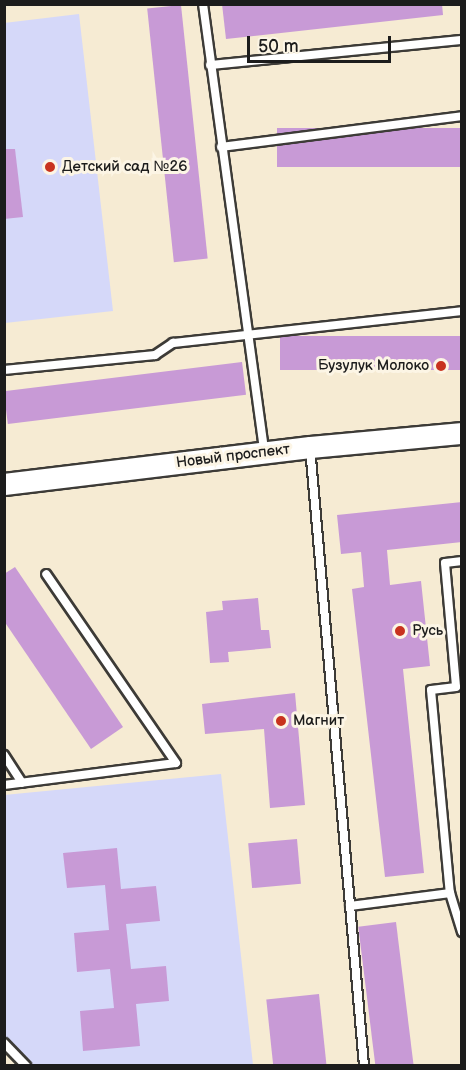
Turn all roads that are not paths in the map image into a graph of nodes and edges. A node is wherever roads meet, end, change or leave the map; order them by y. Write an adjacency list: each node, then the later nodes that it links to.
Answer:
1 (203, 4): 3 (lane)
2 (462, 40): 3 (lane)
3 (210, 65): 5 (lane)
4 (462, 116): 5 (lane)
5 (221, 147): 7 (lane)
6 (462, 311): 7 (lane)
7 (247, 335): 8 (lane); 11 (lane)
8 (4, 370)
9 (462, 433): 10 (street, Новый проспект)
10 (310, 447): 11 (street, Новый проспект); 19 (lane)
11 (264, 452): 12 (street, Новый проспект)
12 (4, 484)
13 (462, 561): 18 (lane)
14 (46, 574): 16 (lane)
15 (4, 755): 16 (lane)
16 (22, 783): 17 (lane)
17 (4, 786)
18 (450, 893): 19 (lane); 20 (lane)
19 (350, 906): 23 (lane)
20 (462, 932)
21 (4, 1043): 22 (lane)
22 (26, 1065)
23 (364, 1065)

